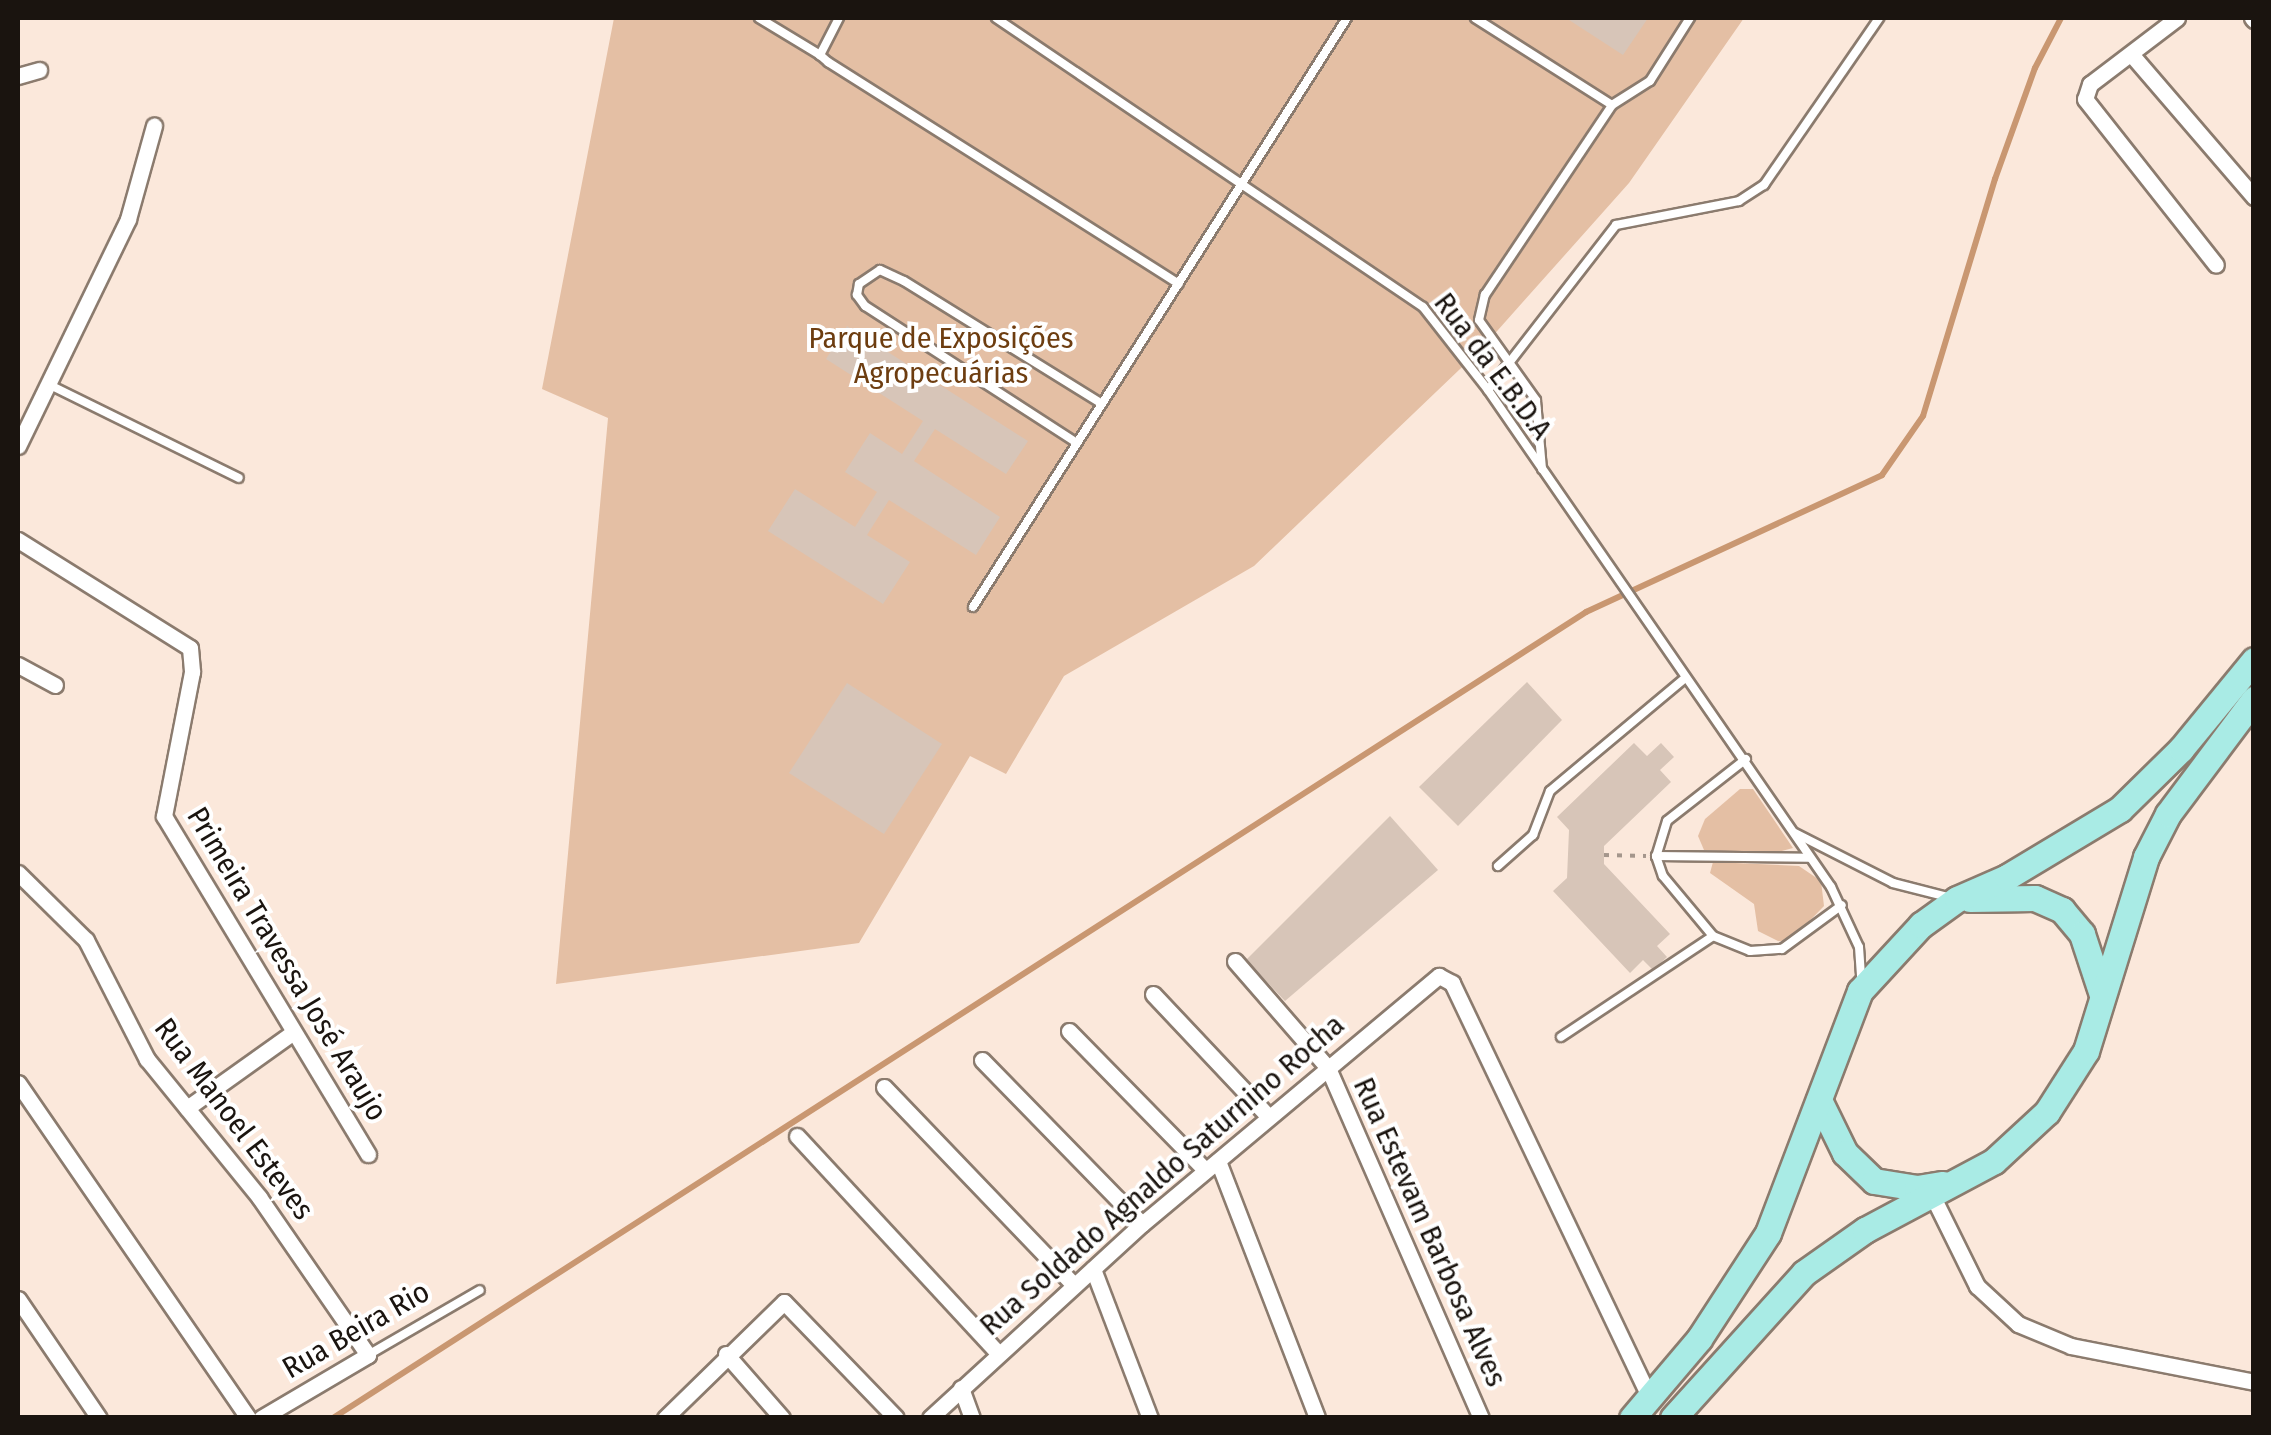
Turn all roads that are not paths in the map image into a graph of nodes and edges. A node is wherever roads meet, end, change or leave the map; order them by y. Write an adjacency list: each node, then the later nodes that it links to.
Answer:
1 (760, 18): 10 (lane)
2 (839, 18): 10 (lane)
3 (996, 18): 15 (lane, Rua da E.B.D.A)
4 (1347, 18): 15 (lane)
5 (1475, 18): 13 (lane)
6 (1690, 18): 13 (lane)
7 (1878, 18): 19 (lane)
8 (2178, 18): 9 (street)
9 (2131, 54): 16 (street); 17 (street)
10 (820, 55): 18 (lane)
11 (40, 70): 12 (street)
12 (18, 76)
13 (1612, 105): 19 (lane)
14 (154, 126): 20 (street)
15 (1240, 188): 18 (lane); 21 (lane, Rua da E.B.D.A)
16 (2254, 197)
17 (2216, 265)
18 (1179, 284): 22 (lane)
19 (1510, 362): 21 (lane); 25 (lane)
20 (52, 386): 24 (street); 26 (lane)
21 (1488, 390): 25 (lane, Rua da E.B.D.A)
22 (1102, 404): 23 (lane); 23 (lane)
23 (1077, 443): 28 (lane)
24 (18, 446)
25 (1542, 470): 31 (lane, Rua da E.B.D.A)
26 (239, 478)
27 (18, 540): 48 (street, Primeira Travessa José Araujo)
28 (972, 607)
29 (2254, 660): 40 (main road)
30 (18, 665): 32 (street)
31 (1685, 678): 34 (lane, Rua da E.B.D.A); 38 (lane)
32 (55, 685)
33 (2250, 712): 46 (main road)
34 (1746, 759): 35 (lane, Rua da E.B.D.A); 36 (lane)
35 (1790, 830): 37 (lane, Rua da E.B.D.A); 40 (lane)
36 (1656, 856): 37 (lane); 42 (lane)
37 (1809, 858): 41 (lane, Rua da E.B.D.A)
38 (1498, 866)
39 (18, 873): 55 (street, Rua Manoel Esteves)
40 (1957, 899): 44 (main road); 46 (main road)
41 (1842, 906): 42 (lane); 44 (lane, Rua da E.B.D.A)
42 (1713, 936): 49 (lane)
43 (1235, 961): 51 (street, Rua Estevam Barbosa Alves)
44 (1860, 991): 54 (main road)
45 (1153, 994): 56 (street)
46 (2103, 1000): 60 (main road)
47 (1069, 1031): 59 (street)
48 (292, 1033): 55 (street); 58 (street, Primeira Travessa José Araujo)
49 (1561, 1036)
50 (982, 1060): 62 (street)
51 (1328, 1068): 56 (street, Rua Soldado Agnaldo Saturnino Rocha); 72 (street, Rua Soldado Agnaldo Saturnino Rocha); 83 (street, Rua Estevam Barbosa Alves)
52 (18, 1083): 74 (street)
53 (884, 1087): 64 (street)
54 (1819, 1100): 60 (main road); 72 (main road)
55 (186, 1108): 69 (street, Rua Manoel Esteves)
56 (1268, 1116): 59 (street, Rua Soldado Agnaldo Saturnino Rocha)
57 (797, 1136): 67 (street)
58 (368, 1154)
59 (1211, 1166): 62 (street, Rua Soldado Agnaldo Saturnino Rocha); 82 (street)
60 (1962, 1180): 61 (main road)
61 (1932, 1195): 70 (street); 85 (main road)
62 (1142, 1224): 63 (street, Rua Soldado Agnaldo Saturnino Rocha)
63 (1092, 1269): 64 (street, Rua Soldado Agnaldo Saturnino Rocha); 81 (street)
64 (1074, 1285): 67 (street, Rua Soldado Agnaldo Saturnino Rocha)
65 (480, 1290): 69 (lane, Rua Beira Rio)
66 (18, 1299): 73 (street)
67 (998, 1353): 71 (street, Rua Soldado Agnaldo Saturnino Rocha)
68 (726, 1354): 76 (street); 77 (street); 78 (street)
69 (368, 1355): 75 (street, Rua Beira Rio)
70 (2254, 1382)
71 (960, 1388): 79 (street, Rua Soldado Agnaldo Saturnino Rocha); 80 (street)
72 (1650, 1398): 84 (main road)
73 (99, 1418)
74 (248, 1418)
75 (261, 1418)
76 (665, 1418)
77 (782, 1418)
78 (896, 1418)
79 (930, 1418)
80 (972, 1418)
81 (1150, 1418)
82 (1317, 1418)
83 (1482, 1418)
84 (1632, 1418)
85 (1672, 1418)

